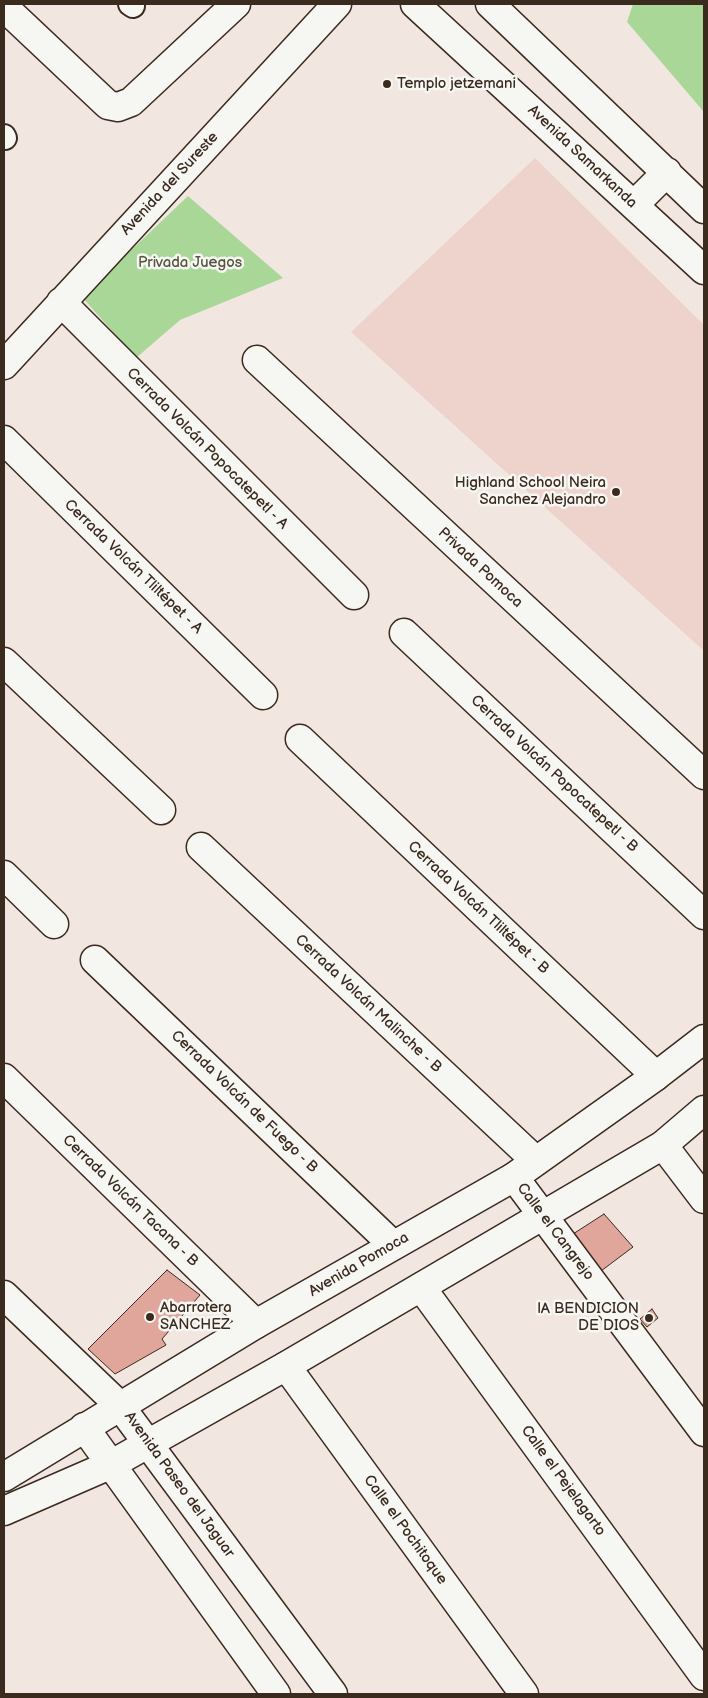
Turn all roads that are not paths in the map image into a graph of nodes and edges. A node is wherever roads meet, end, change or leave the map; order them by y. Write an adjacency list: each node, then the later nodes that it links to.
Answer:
1 (236, 4): 5 (street)
2 (337, 4): 10 (street, Avenida del Sureste)
3 (416, 4): 7 (street, Avenida Samarkanda)
4 (490, 4): 6 (street)
5 (4, 7)
6 (666, 172): 7 (street); 8 (street)
7 (634, 205): 9 (street, Avenida Samarkanda)
8 (704, 210)
9 (704, 270)
10 (61, 302): 12 (street, Avenida del Sureste); 14 (street, Cerrada Volcán Popocatepetl - A)
11 (257, 360): 19 (street, Privada Pomoca)
12 (4, 365)
13 (4, 440): 17 (street, Cerrada Volcán Tliltépet - A)
14 (354, 595)
15 (404, 634): 23 (street, Cerrada Volcán Popocatepetl - B)
16 (4, 662): 20 (street)
17 (263, 694)
18 (300, 739): 27 (street, Cerrada Volcán Tliltépet - B)
19 (704, 775)
20 (161, 810)
21 (201, 848): 31 (street, Cerrada Volcán Malinche - B)
22 (4, 874): 24 (street)
23 (704, 915)
24 (54, 924)
25 (95, 960): 35 (street, Cerrada Volcán de Fuego - B)
26 (704, 1040): 27 (street, Avenida Pomoca)
27 (656, 1076): 31 (street, Avenida Pomoca)
28 (4, 1078): 38 (street, Cerrada Volcán Tacana - B)
29 (704, 1110): 30 (street)
30 (663, 1145): 33 (street); 34 (street)
31 (536, 1161): 32 (street, Avenida Pomoca)
32 (514, 1177): 34 (street, Calle el Cangrejo); 35 (street, Avenida Pomoca)
33 (704, 1199)
34 (543, 1216): 36 (street); 42 (street, Calle el Cangrejo)
35 (393, 1245): 38 (street, Avenida Pomoca)
36 (421, 1287): 39 (street); 47 (street, Calle el Pejelagarto)
37 (4, 1295): 40 (street, Avenida Paseo del Jaguar)
38 (256, 1324): 40 (street, Avenida Pomoca)
39 (286, 1366): 43 (street); 50 (street, Calle el Pochitoque)
40 (120, 1406): 41 (street, Avenida Pomoca); 43 (street, Avenida Paseo del Jaguar)
41 (84, 1427): 44 (street); 45 (street, Avenida Pomoca)
42 (704, 1432)
43 (148, 1443): 44 (street); 49 (street, Avenida Paseo del Jaguar)
44 (112, 1464): 46 (street); 48 (street)
45 (4, 1477)
46 (4, 1511)
47 (704, 1676)
48 (276, 1694)
49 (333, 1694)
50 (524, 1694)

